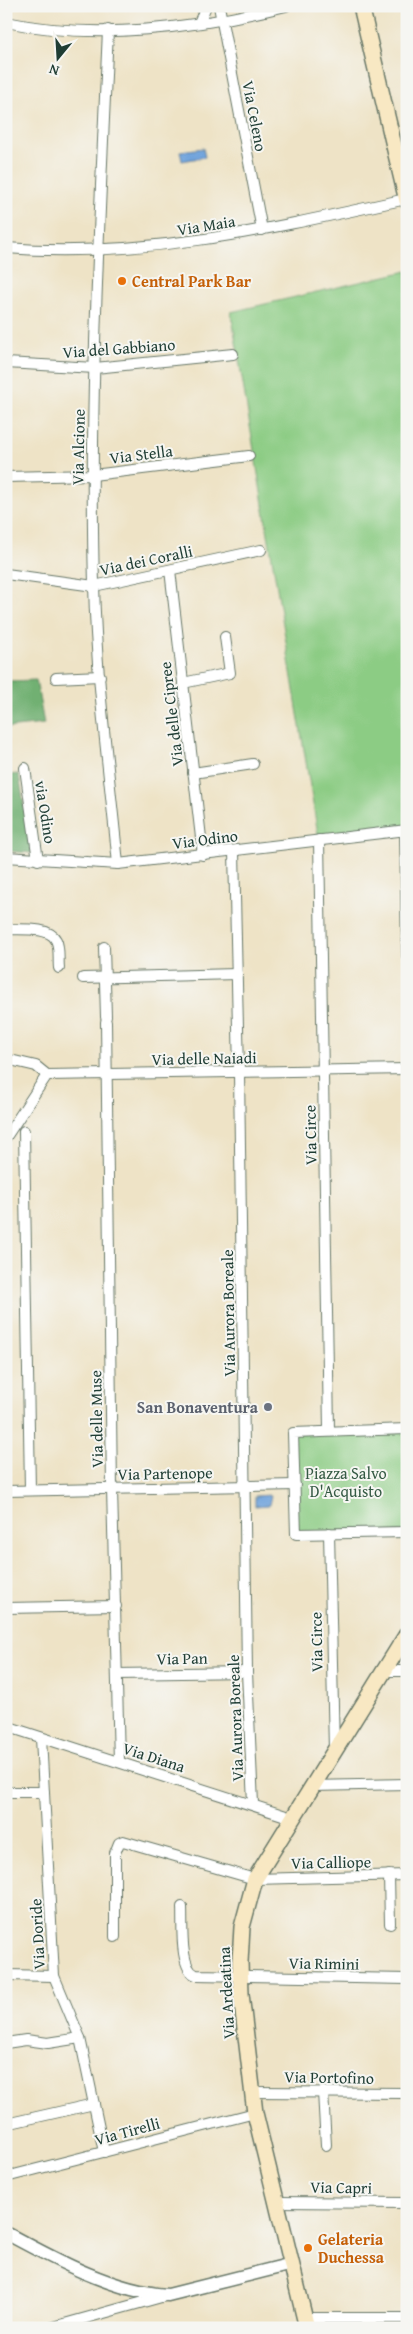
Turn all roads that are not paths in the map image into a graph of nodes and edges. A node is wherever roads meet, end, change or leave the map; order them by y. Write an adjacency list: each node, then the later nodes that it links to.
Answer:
1 (206, 6): 7 (street)
2 (219, 6): 5 (street, Via Celeno)
3 (286, 6): 5 (street)
4 (361, 6): 9 (main road)
5 (221, 20): 7 (street); 10 (street, Via Celeno)
6 (6, 22): 8 (street)
7 (199, 23): 8 (street)
8 (108, 30): 12 (street, Via Alcione)
9 (407, 200): 10 (street, Via Maia)
10 (262, 230): 12 (street, Via Maia)
11 (6, 248): 12 (street, Via Maia)
12 (99, 251): 15 (street, Via Alcione)
13 (233, 354): 15 (street, Via del Gabbiano)
14 (6, 363): 15 (street, Via del Gabbiano)
15 (95, 368): 17 (street, Via Alcione)
16 (248, 456): 17 (street, Via Stella)
17 (93, 475): 18 (street, Via Stella); 22 (street, Via Alcione)
18 (6, 477)
19 (261, 550): 20 (street, Via dei Coralli)
20 (170, 570): 22 (street, Via dei Coralli); 26 (street, Via delle Cipree)
21 (6, 574): 22 (street, Via dei Coralli)
22 (94, 586): 24 (street, Via Alcione)
23 (225, 637): 26 (street)
24 (100, 676): 25 (street); 36 (street, Via Alcione)
25 (56, 678)
26 (183, 683): 29 (street, Via delle Cipree)
27 (253, 764): 29 (street)
28 (24, 768): 35 (street, via Odino)
29 (193, 773): 33 (street, Via delle Cipree)
30 (406, 830): 31 (street, Via Odino); 39 (street)
31 (319, 840): 32 (street, Via Odino); 46 (street, Via Circe)
32 (234, 851): 33 (street, Via Odino); 41 (street, Via Aurora Boreale)
33 (203, 855): 36 (street, Via Odino)
34 (6, 857): 35 (street, Via Odino)
35 (38, 860): 36 (street, Via Odino)
36 (118, 864)
37 (6, 929): 40 (street)
38 (104, 947): 43 (street, Via delle Muse)
39 (407, 956)
40 (59, 968)
41 (237, 974): 43 (street); 47 (street, Via Aurora Boreale)
42 (83, 978): 43 (street)
43 (105, 978): 49 (street, Via delle Muse)
44 (6, 1059): 48 (street)
45 (407, 1069): 46 (street, Via delle Naiadi)
46 (324, 1071): 47 (street, Via delle Naiadi); 53 (street, Via Circe)
47 (239, 1072): 49 (street, Via delle Naiadi); 55 (street, Via Aurora Boreale)
48 (47, 1076): 49 (street, Via delle Naiadi); 51 (street)
49 (107, 1076): 56 (street, Via delle Muse)
50 (24, 1131): 58 (street)
51 (6, 1137)
52 (407, 1429): 53 (street)
53 (329, 1430): 54 (street)
54 (295, 1485): 55 (street, Via Partenope); 60 (street)
55 (246, 1487): 56 (street, Via Partenope); 66 (street, Via Aurora Boreale)
56 (112, 1489): 58 (street, Via Partenope); 61 (street, Via delle Muse)
57 (6, 1490): 58 (street, Via Partenope)
58 (30, 1490)
59 (407, 1532): 60 (street)
60 (329, 1533): 70 (street, Via Circe)
61 (116, 1606): 62 (street); 67 (street, Via delle Muse)
62 (6, 1608)
63 (407, 1634): 64 (main road, Via Ardeatina)
64 (384, 1671): 65 (street); 70 (main road, Via Ardeatina)
65 (407, 1671)
66 (247, 1672): 67 (street, Via Pan); 76 (street, Via Aurora Boreale)
67 (117, 1674): 71 (street, Via delle Muse)
68 (6, 1726): 69 (street, Via Diana)
69 (41, 1738): 71 (street, Via Diana); 75 (street, Via Doride)
70 (334, 1751): 73 (main road, Via Ardeatina)
71 (119, 1761): 76 (street, Via Diana)
72 (407, 1784): 73 (street)
73 (312, 1786): 77 (main road, Via Ardeatina)
74 (6, 1792): 75 (street)
75 (44, 1792): 85 (street, Via Doride)
76 (253, 1804): 77 (street, Via Diana)
77 (292, 1818): 80 (main road, Via Ardeatina)
78 (390, 1875): 79 (street, Via Calliope); 80 (street, Via Calliope); 82 (street)
79 (407, 1875)
80 (255, 1878): 83 (street, Via Calliope); 86 (main road, Via Ardeatina)
81 (182, 1907): 86 (street, Via Rimini)
82 (390, 1924)
83 (115, 1938)
84 (6, 1975): 85 (street)
85 (54, 1976): 88 (street, Via Doride)
86 (240, 1977): 87 (street, Via Rimini); 90 (main road, Via Ardeatina)
87 (407, 1980)
88 (80, 2038): 89 (street); 93 (street, Via Doride)
89 (6, 2043)
90 (252, 2092): 91 (street, Via Portofino); 94 (main road, Via Ardeatina)
91 (322, 2092): 92 (street, Via Portofino); 96 (street)
92 (407, 2093)
93 (94, 2104): 95 (street); 97 (street, Via Doride)
94 (255, 2113): 97 (street, Via Tirelli); 99 (main road, Via Ardeatina)
95 (6, 2124)
96 (326, 2144)
97 (104, 2152): 98 (street, Via Tirelli)
98 (6, 2177)
99 (276, 2202): 100 (street, Via Capri); 102 (main road, Via Ardeatina)
100 (407, 2203)
101 (6, 2233): 103 (street)
102 (292, 2264): 103 (street); 105 (main road, Via Ardeatina)
103 (168, 2295): 106 (street)
104 (407, 2318): 105 (street)
105 (306, 2323)
106 (50, 2328)

